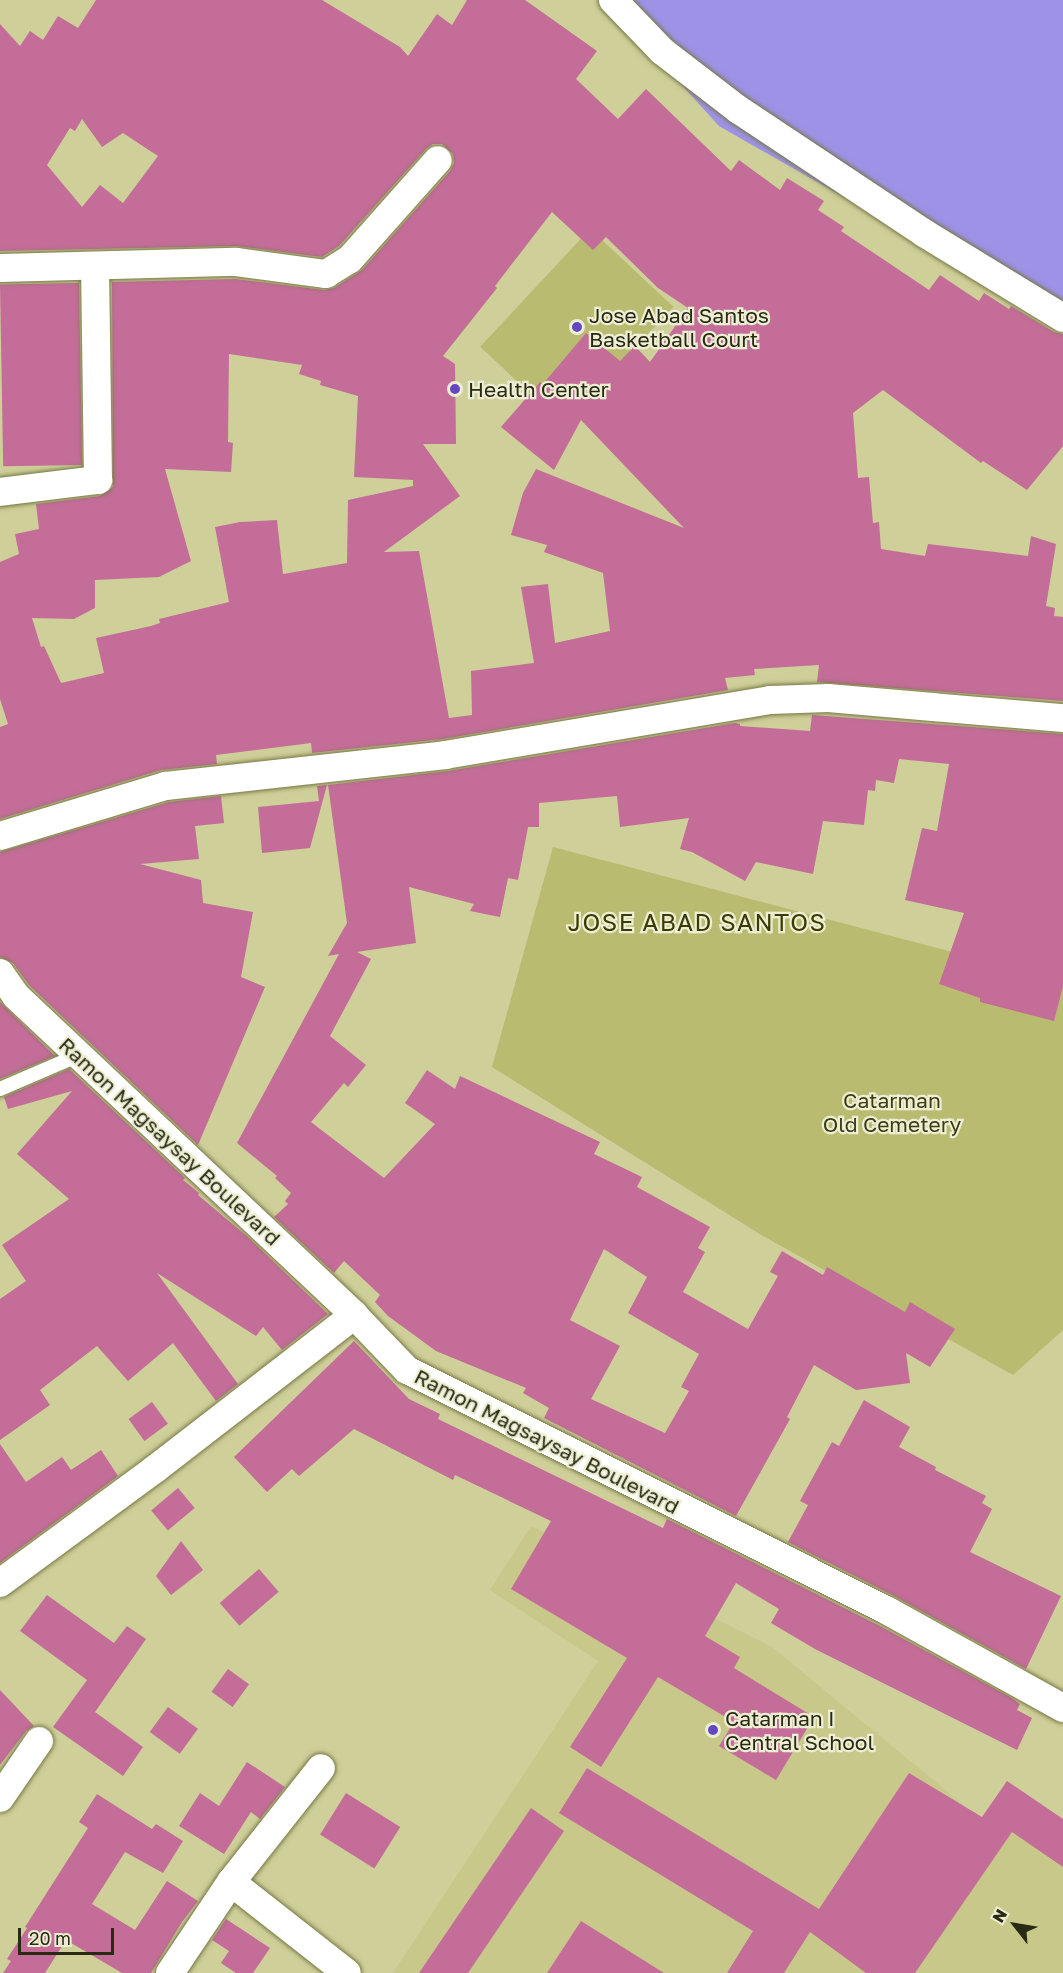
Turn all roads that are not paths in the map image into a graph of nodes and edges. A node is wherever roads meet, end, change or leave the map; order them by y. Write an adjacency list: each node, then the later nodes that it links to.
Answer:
1 (613, 0): 5 (street)
2 (438, 160): 3 (street)
3 (95, 267): 4 (street); 6 (street)
4 (0, 268)
5 (1063, 318)
6 (0, 492)
7 (1063, 718): 8 (street)
8 (0, 836)
9 (0, 974): 10 (street, Ramon Magsaysay Boulevard)
10 (79, 1055): 11 (lane); 12 (street, Ramon Magsaysay Boulevard)
11 (0, 1089)
12 (354, 1316): 13 (street); 14 (street, Ramon Magsaysay Boulevard)
13 (0, 1583)
14 (1063, 1708)
15 (39, 1741): 17 (street)
16 (321, 1767): 18 (street)
17 (0, 1798)
18 (231, 1882): 19 (street); 20 (street)
19 (170, 1973)
20 (347, 1973)

